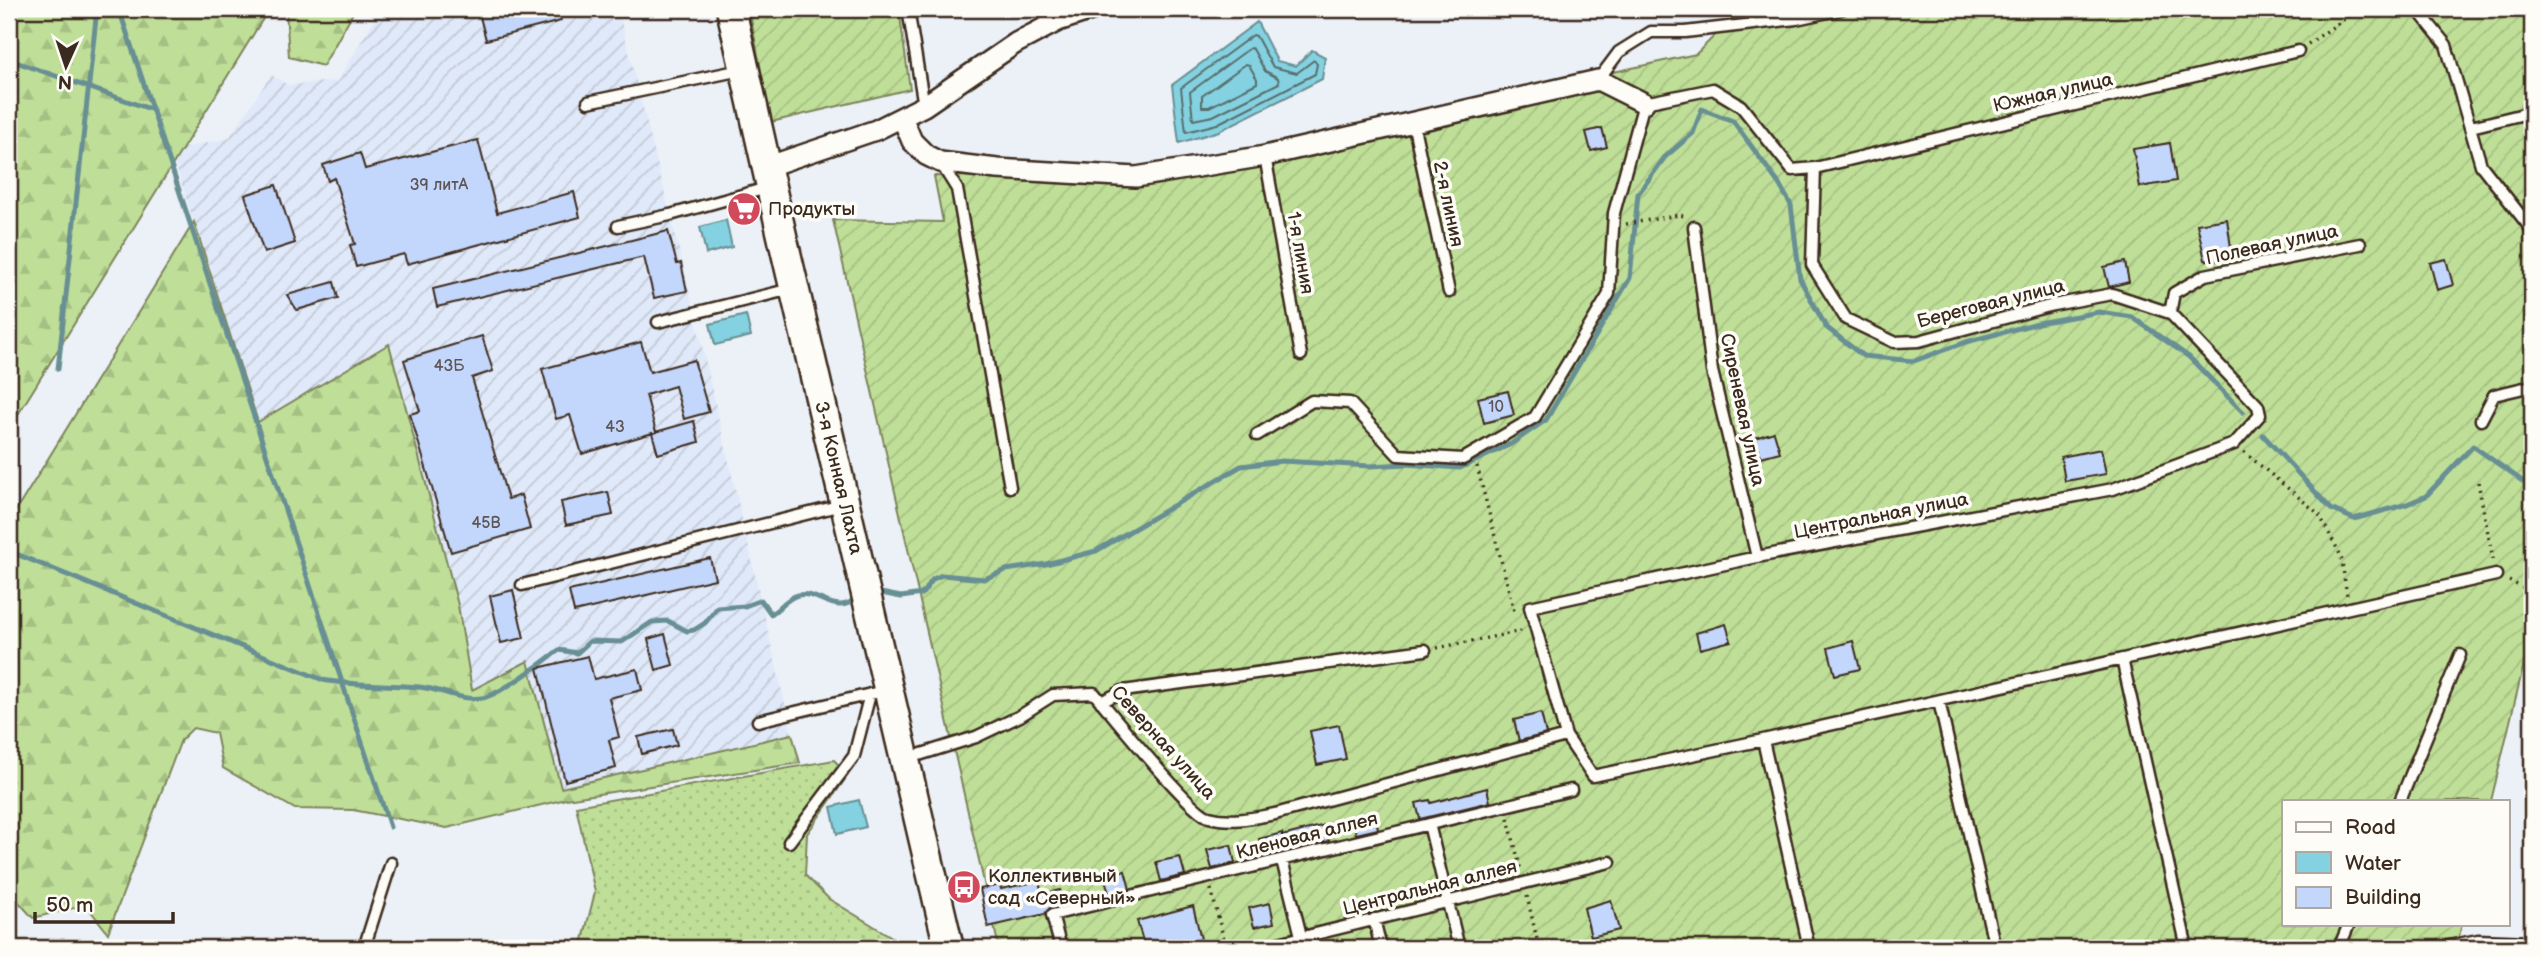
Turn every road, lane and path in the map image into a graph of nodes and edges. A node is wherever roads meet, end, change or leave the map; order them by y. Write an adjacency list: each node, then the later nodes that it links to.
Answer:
1 (731, 9): 8 (main road, 3-я Конная Лахта)
2 (908, 9): 12 (lane)
3 (1094, 9): 12 (street)
4 (1842, 9): 9 (lane)
5 (2359, 9): 7 (path)
6 (2417, 9): 16 (lane)
7 (2298, 51): 19 (lane, Южная улица)
8 (745, 69): 10 (lane); 20 (main road, 3-я Конная Лахта)
9 (1598, 80): 11 (street); 15 (street)
10 (587, 102)
11 (1644, 103): 19 (lane); 33 (lane)
12 (924, 106): 14 (street)
13 (2532, 112): 16 (lane)
14 (902, 117): 18 (street); 20 (street)
15 (1413, 122): 17 (street); 27 (lane, 2-я линия)
16 (2471, 127): 24 (lane)
17 (1265, 156): 18 (street); 30 (lane, 1-я линия)
18 (940, 162): 37 (lane)
19 (1815, 168): 28 (lane, Береговая улица)
20 (769, 177): 22 (lane); 26 (main road, 3-я Конная Лахта)
21 (1622, 225): 23 (path)
22 (618, 226)
23 (1693, 227): 39 (lane, Сиреневая улица)
24 (2532, 230)
25 (2360, 244): 28 (lane, Полевая улица)
26 (795, 288): 29 (lane); 38 (main road, 3-я Конная Лахта)
27 (1449, 292)
28 (2170, 313): 34 (lane, Береговая улица)
29 (658, 322)
30 (1301, 355)
31 (2532, 386): 32 (lane)
32 (2481, 420)
33 (1257, 435)
34 (2234, 444): 39 (lane, Центральная улица); 44 (path)
35 (1479, 473): 43 (path)
36 (2479, 482): 40 (path)
37 (1010, 487)
38 (846, 504): 41 (lane); 49 (main road, 3-я Конная Лахта)
39 (1757, 557): 43 (lane, Центральная улица)
40 (2496, 575): 42 (path); 44 (lane)
41 (522, 585)
42 (2532, 592)
43 (1530, 607): 45 (lane)
44 (2349, 608): 48 (lane)
45 (1535, 628): 46 (path); 53 (lane)
46 (1424, 650): 51 (lane)
47 (2460, 654): 57 (lane)
48 (2122, 659): 50 (lane); 78 (lane)
49 (880, 691): 52 (lane); 55 (main road, 3-я Конная Лахта); 59 (lane)
50 (1939, 701): 54 (lane); 77 (lane)
51 (1101, 702): 53 (lane, Северная улица); 55 (lane, Северная улица)
52 (758, 721)
53 (1566, 736): 54 (lane)
54 (1763, 740): 76 (lane)
55 (905, 759): 70 (main road, 3-я Конная Лахта)
56 (1571, 790): 58 (lane, Кленовая аллея)
57 (2400, 800)
58 (1429, 824): 60 (lane, Кленовая аллея); 64 (lane)
59 (789, 842)
60 (1282, 860): 63 (lane, Кленовая аллея); 68 (lane)
61 (1610, 862): 64 (lane, Центральная аллея)
62 (391, 863): 69 (lane)
63 (1208, 878): 71 (lane, Кленовая аллея); 72 (path)
64 (1448, 902): 65 (lane, Центральная аллея); 75 (lane)
65 (1374, 919): 68 (lane, Центральная аллея); 74 (lane)
66 (2348, 926): 79 (lane)
67 (2532, 942): 80 (lane)
68 (1303, 943): 73 (lane, Центральная аллея)
69 (364, 948)
70 (949, 948)
71 (1061, 948)
72 (1226, 948)
73 (1258, 948)
74 (1381, 948)
75 (1459, 948)
76 (1808, 948)
77 (1995, 948)
78 (2187, 948)
79 (2339, 948)
80 (2439, 948)

